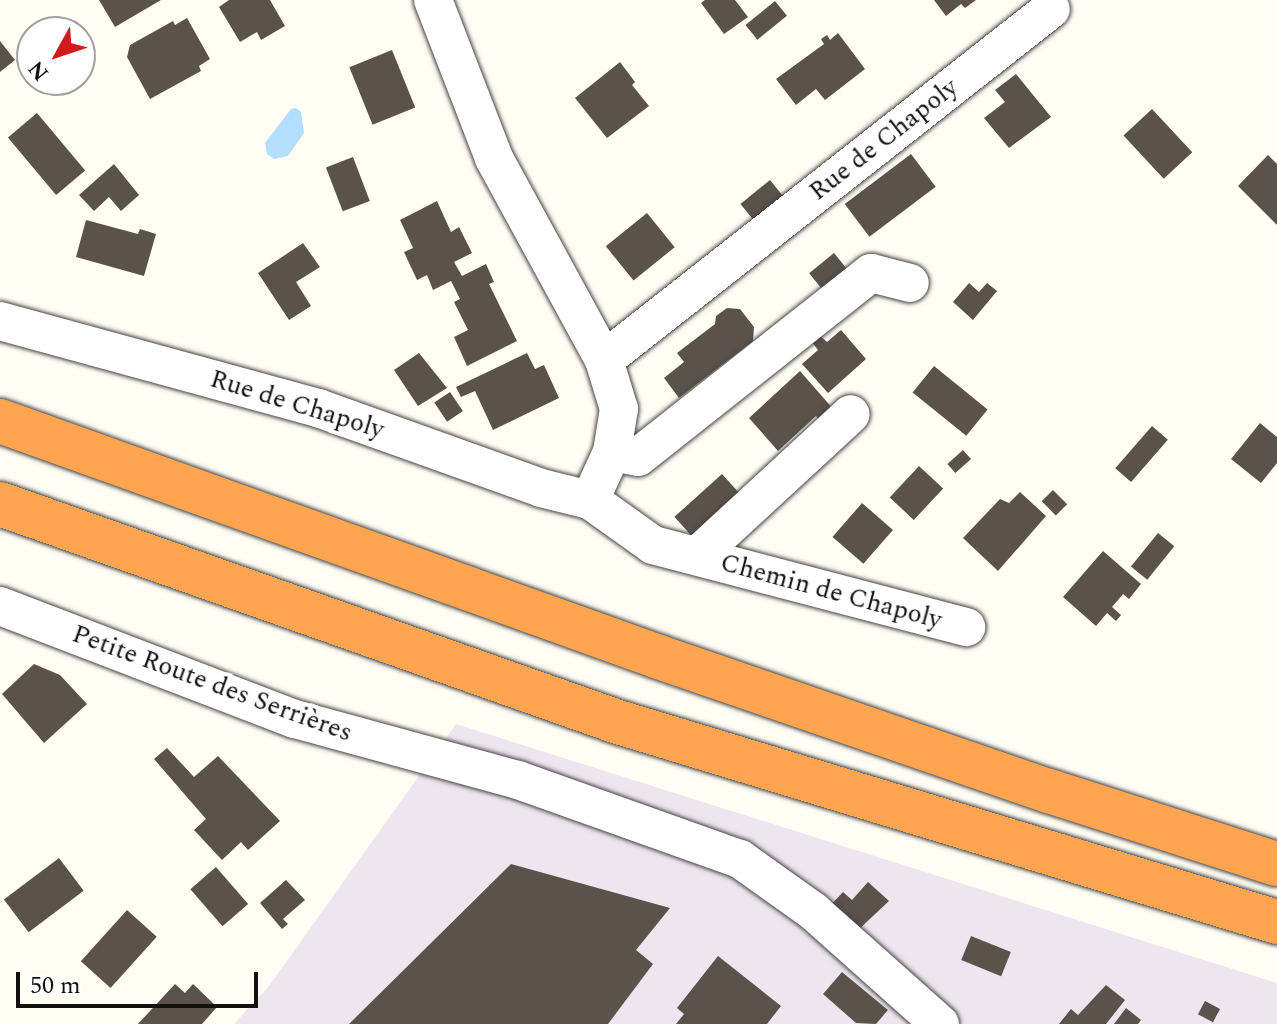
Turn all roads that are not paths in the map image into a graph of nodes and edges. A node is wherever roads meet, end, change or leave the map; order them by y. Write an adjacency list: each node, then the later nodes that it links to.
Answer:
1 (433, 0): 5 (street)
2 (1051, 9): 5 (street, Rue de Chapoly)
3 (910, 283): 8 (street)
4 (0, 321): 9 (street, Rue de Chapoly)
5 (604, 360): 8 (street)
6 (851, 414): 11 (street)
7 (0, 421): 14 (highway)
8 (612, 452): 9 (street)
9 (590, 500): 11 (street, Rue de Chapoly)
10 (0, 504): 15 (highway)
11 (697, 556): 13 (street, Chemin de Chapoly)
12 (0, 606): 16 (street, Petite Route des Serrières)
13 (966, 627)
14 (1277, 864)
15 (1277, 922)
16 (940, 1024)

